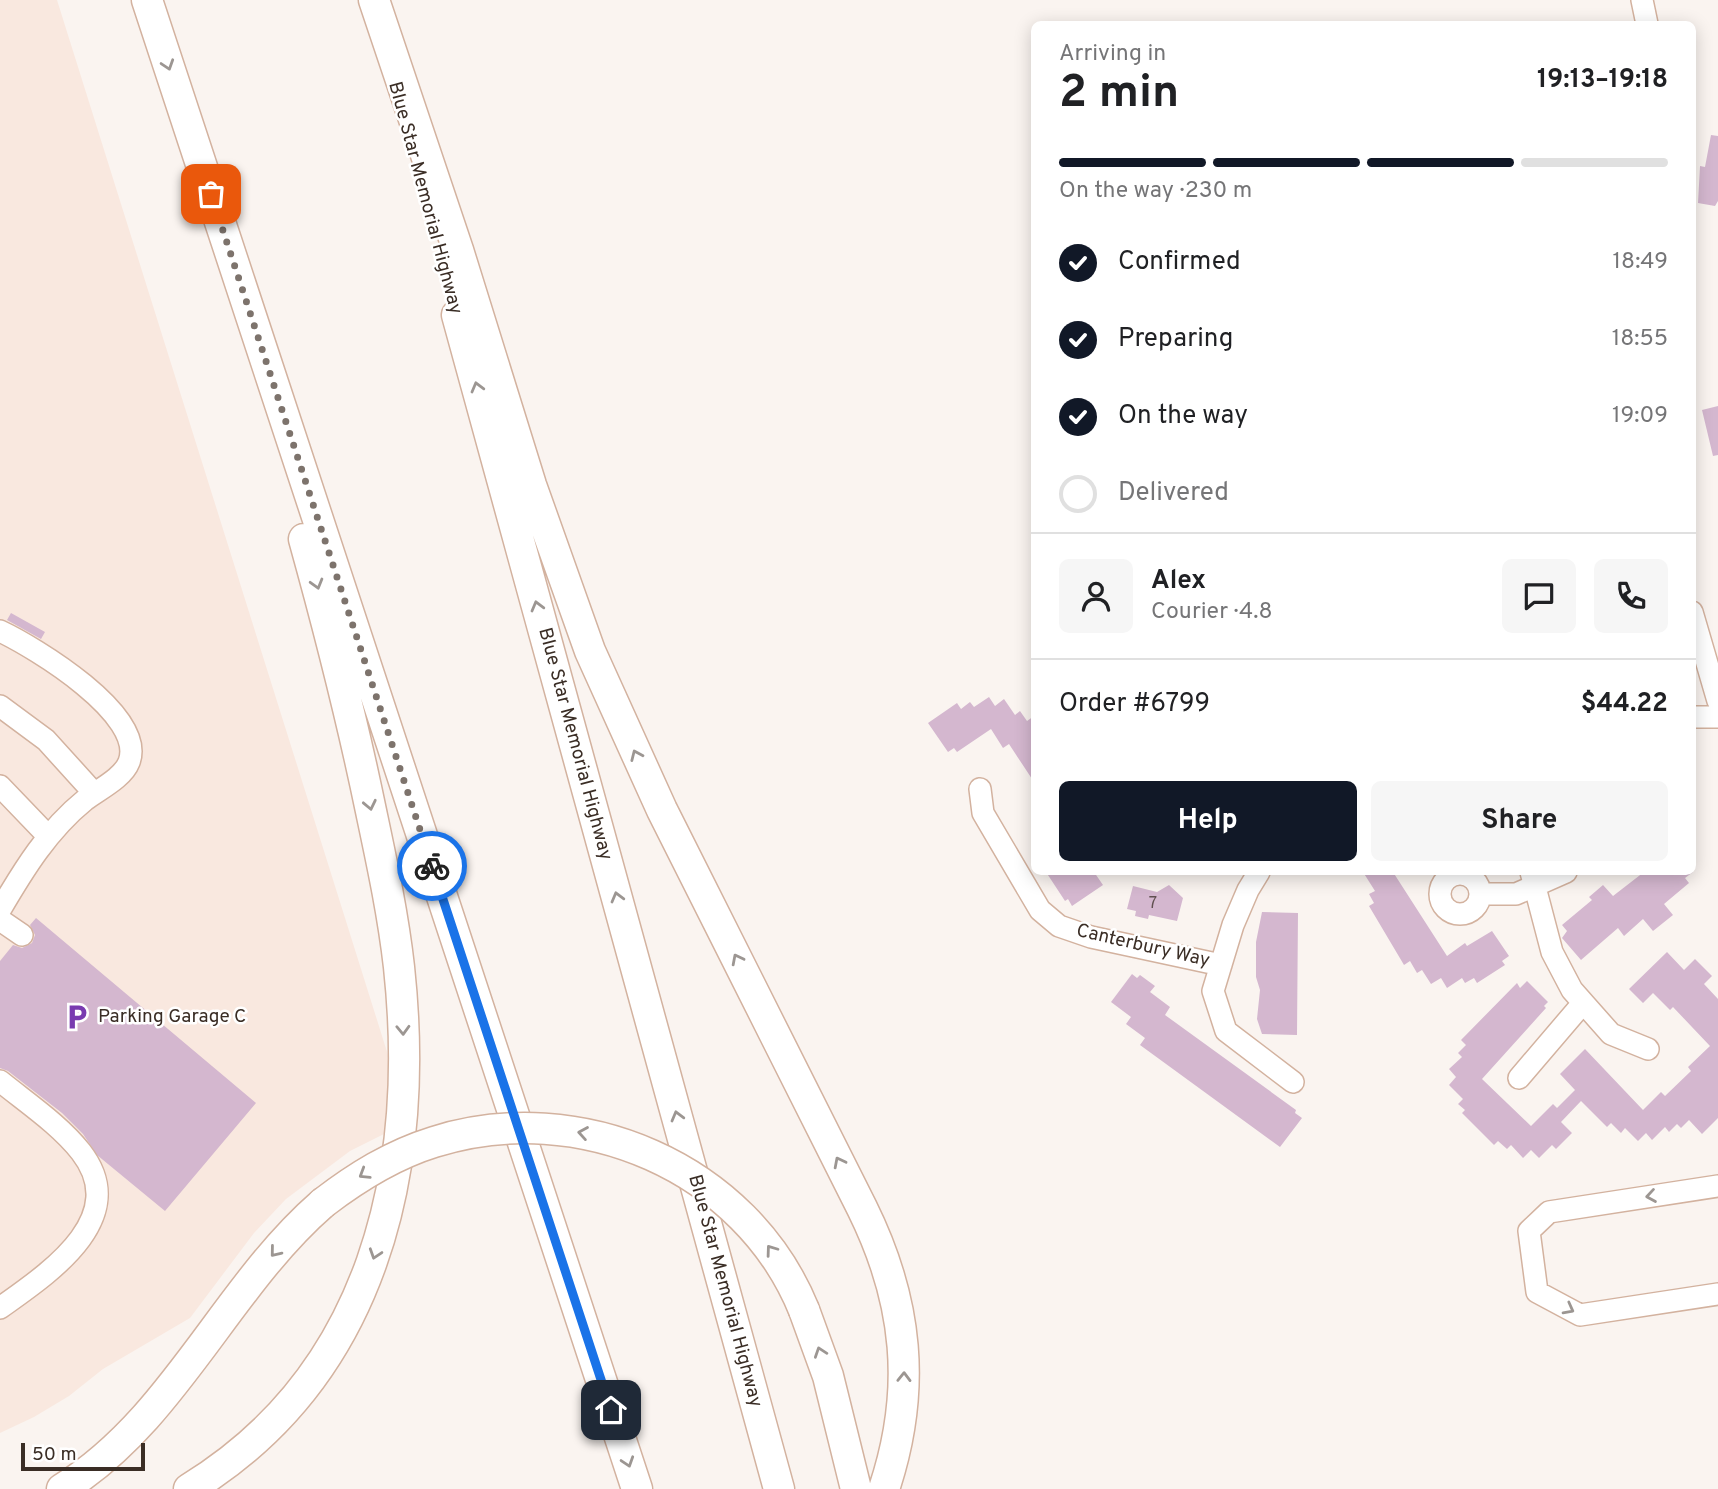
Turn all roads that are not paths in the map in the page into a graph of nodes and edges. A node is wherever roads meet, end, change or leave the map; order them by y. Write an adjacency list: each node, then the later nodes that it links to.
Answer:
1 (147, 0): 5 (highway, one-way to 5)
2 (372, 0): 35 (highway, Blue Star Memorial Highway, one-way to 2); 37 (highway, one-way to 2)
3 (1642, 0): 4 (street)
4 (1646, 21)
5 (193, 141): 33 (highway, one-way to 33); 34 (highway, one-way to 34)
6 (1696, 626): 8 (street)
7 (0, 631): 14 (street)
8 (1718, 701)
9 (0, 706): 14 (street)
10 (1696, 717): 11 (street)
11 (1718, 717)
12 (0, 786): 15 (street)
13 (980, 789): 23 (street, Canterbury Way)
14 (94, 793): 15 (street)
15 (48, 836): 20 (street)
16 (1257, 875): 23 (street)
17 (1552, 875): 18 (street)
18 (1533, 879): 19 (street); 24 (street)
19 (1480, 894)
20 (0, 910)
21 (0, 920): 22 (street)
22 (22, 935)
23 (1221, 965): 28 (street)
24 (1583, 1003): 25 (street); 26 (street)
25 (1648, 1049)
26 (1519, 1078)
27 (0, 1081): 31 (street)
28 (1293, 1082)
29 (1718, 1186): 30 (street, one-way to 30)
30 (1718, 1294)
31 (0, 1308)
32 (62, 1489): 36 (highway, one-way to 32, bridge)
33 (189, 1489)
34 (637, 1489)
35 (779, 1489)
36 (856, 1489)
37 (884, 1489)

